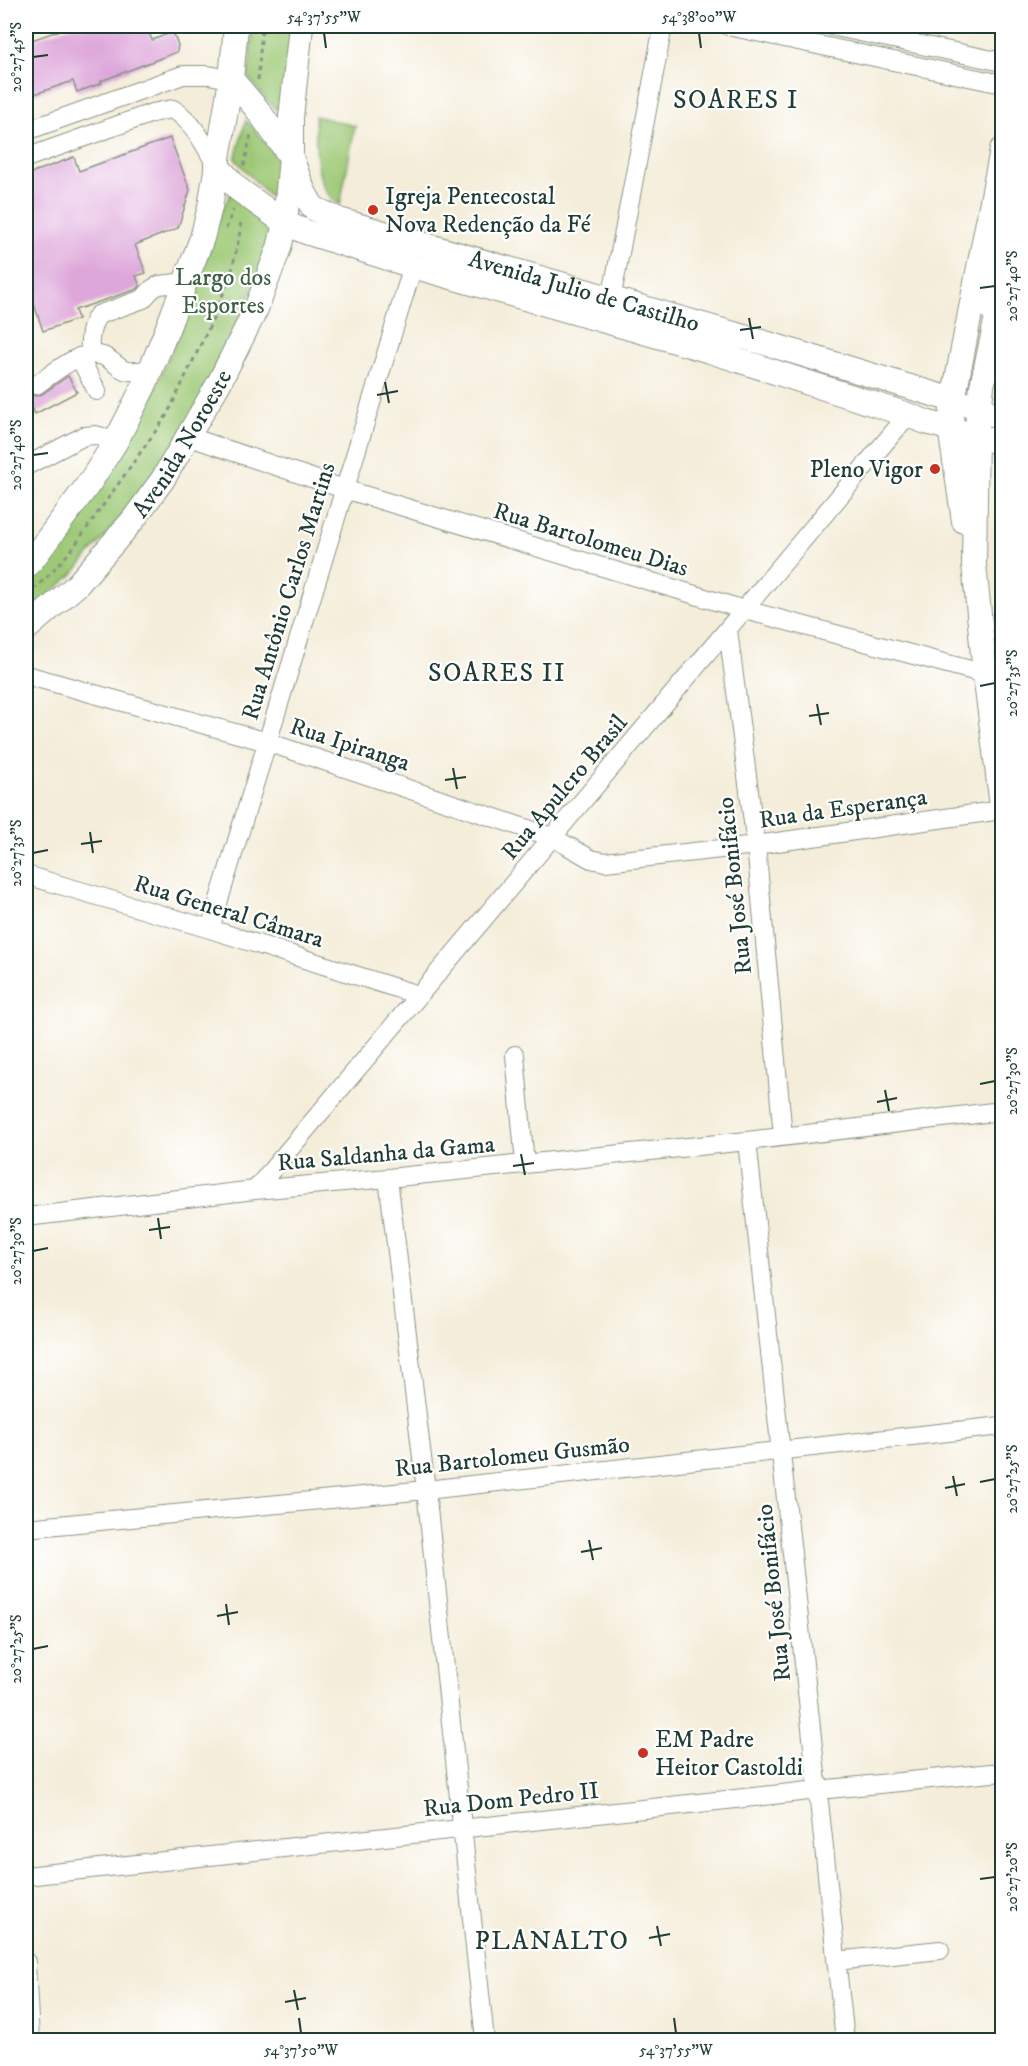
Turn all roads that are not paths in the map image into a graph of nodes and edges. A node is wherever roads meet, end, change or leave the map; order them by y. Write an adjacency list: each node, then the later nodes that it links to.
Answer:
1 (236, 26): 7 (main road)
2 (301, 26): 11 (main road)
3 (663, 26): 20 (street)
4 (728, 26): 8 (street)
5 (831, 26): 6 (street)
6 (1002, 62)
7 (231, 80): 9 (street); 11 (main road, Avenida Julio de Castilho); 13 (main road)
8 (1002, 84)
9 (26, 131)
10 (1002, 150): 14 (main road)
11 (291, 157): 15 (main road, Avenida Noroeste); 20 (main road, Avenida Julio de Castilho)
12 (26, 158): 13 (street)
13 (216, 165): 15 (main road, Avenida Julio de Castilho); 18 (main road)
14 (996, 222): 26 (main road)
15 (285, 223): 17 (main road, Avenida Julio de Castilho); 32 (main road, Avenida Noroeste)
16 (1002, 257): 23 (main road)
17 (412, 266): 28 (main road, Avenida Julio de Castilho); 36 (street, Rua Antônio Carlos Martins)
18 (184, 285): 21 (street); 22 (main road)
19 (1002, 294): 23 (main road)
20 (611, 300): 26 (main road, Avenida Julio de Castilho)
21 (85, 356): 22 (street); 24 (street); 25 (street)
22 (151, 369): 33 (main road)
23 (986, 369): 27 (main road)
24 (36, 385)
25 (97, 391)
26 (953, 400): 27 (main road, Avenida Julio de Castilho); 30 (main road)
27 (979, 408): 29 (main road, Avenida Julio de Castilho); 31 (main road)
28 (908, 415): 30 (main road, Avenida Julio de Castilho); 39 (street, Rua Apulcro Brasil)
29 (1002, 418)
30 (950, 428): 31 (main road, Avenida Julio de Castilho); 37 (main road)
31 (976, 435): 34 (main road, Avenida Julio de Castilho); 37 (main road)
32 (187, 436): 36 (street, Rua Bartolomeu Dias); 40 (main road, Avenida Noroeste)
33 (116, 441): 35 (street); 38 (main road)
34 (1002, 443)
35 (26, 466)
36 (344, 489): 39 (street, Rua Bartolomeu Dias); 44 (street, Rua Antônio Carlos Martins)
37 (974, 564): 42 (main road)
38 (26, 566)
39 (745, 610): 41 (street, Rua Apulcro Brasil); 42 (street, Rua Bartolomeu Dias)
40 (26, 629)
41 (728, 630): 46 (street, Rua Apulcro Brasil); 47 (street, Rua José Bonifácio)
42 (985, 674): 45 (main road)
43 (26, 675): 44 (street, Rua Ipiranga)
44 (267, 742): 46 (street, Rua Ipiranga); 49 (street, Rua Antônio Carlos Martins)
45 (1002, 808): 47 (street, Rua da Esperança)
46 (552, 837): 47 (street, Rua da Esperança); 50 (street, Rua Apulcro Brasil)
47 (756, 845): 53 (street, Rua José Bonifácio)
48 (26, 875): 49 (street, Rua General Câmara)
49 (210, 929): 50 (street, Rua General Câmara)
50 (418, 995): 57 (street, Rua Apulcro Brasil)
51 (515, 1055): 55 (street)
52 (1002, 1111): 53 (street, Rua Saldanha da Gama)
53 (783, 1136): 54 (street, Rua Saldanha da Gama)
54 (747, 1141): 55 (street, Rua Saldanha da Gama); 60 (street, Rua José Bonifácio)
55 (525, 1164): 56 (street, Rua Saldanha da Gama)
56 (388, 1178): 57 (street, Rua Saldanha da Gama); 61 (street)
57 (255, 1190): 58 (street, Rua Saldanha da Gama)
58 (26, 1218)
59 (1002, 1426): 60 (street, Rua Bartolomeu Gusmão)
60 (782, 1450): 61 (street, Rua Bartolomeu Gusmão); 64 (street, Rua José Bonifácio)
61 (426, 1490): 62 (street, Rua Bartolomeu Gusmão); 65 (street)
62 (26, 1528)
63 (1002, 1772): 64 (street, Rua Dom Pedro II)
64 (818, 1790): 65 (street, Rua Dom Pedro II); 68 (street, Rua José Bonifácio)
65 (463, 1828): 66 (street, Rua Dom Pedro II); 72 (street)
66 (26, 1876)
67 (940, 1950): 68 (street)
68 (836, 1961): 73 (street, Rua José Bonifácio)
69 (26, 1962): 70 (street)
70 (27, 2007): 71 (street)
71 (30, 2040)
72 (485, 2040)
73 (845, 2040)

